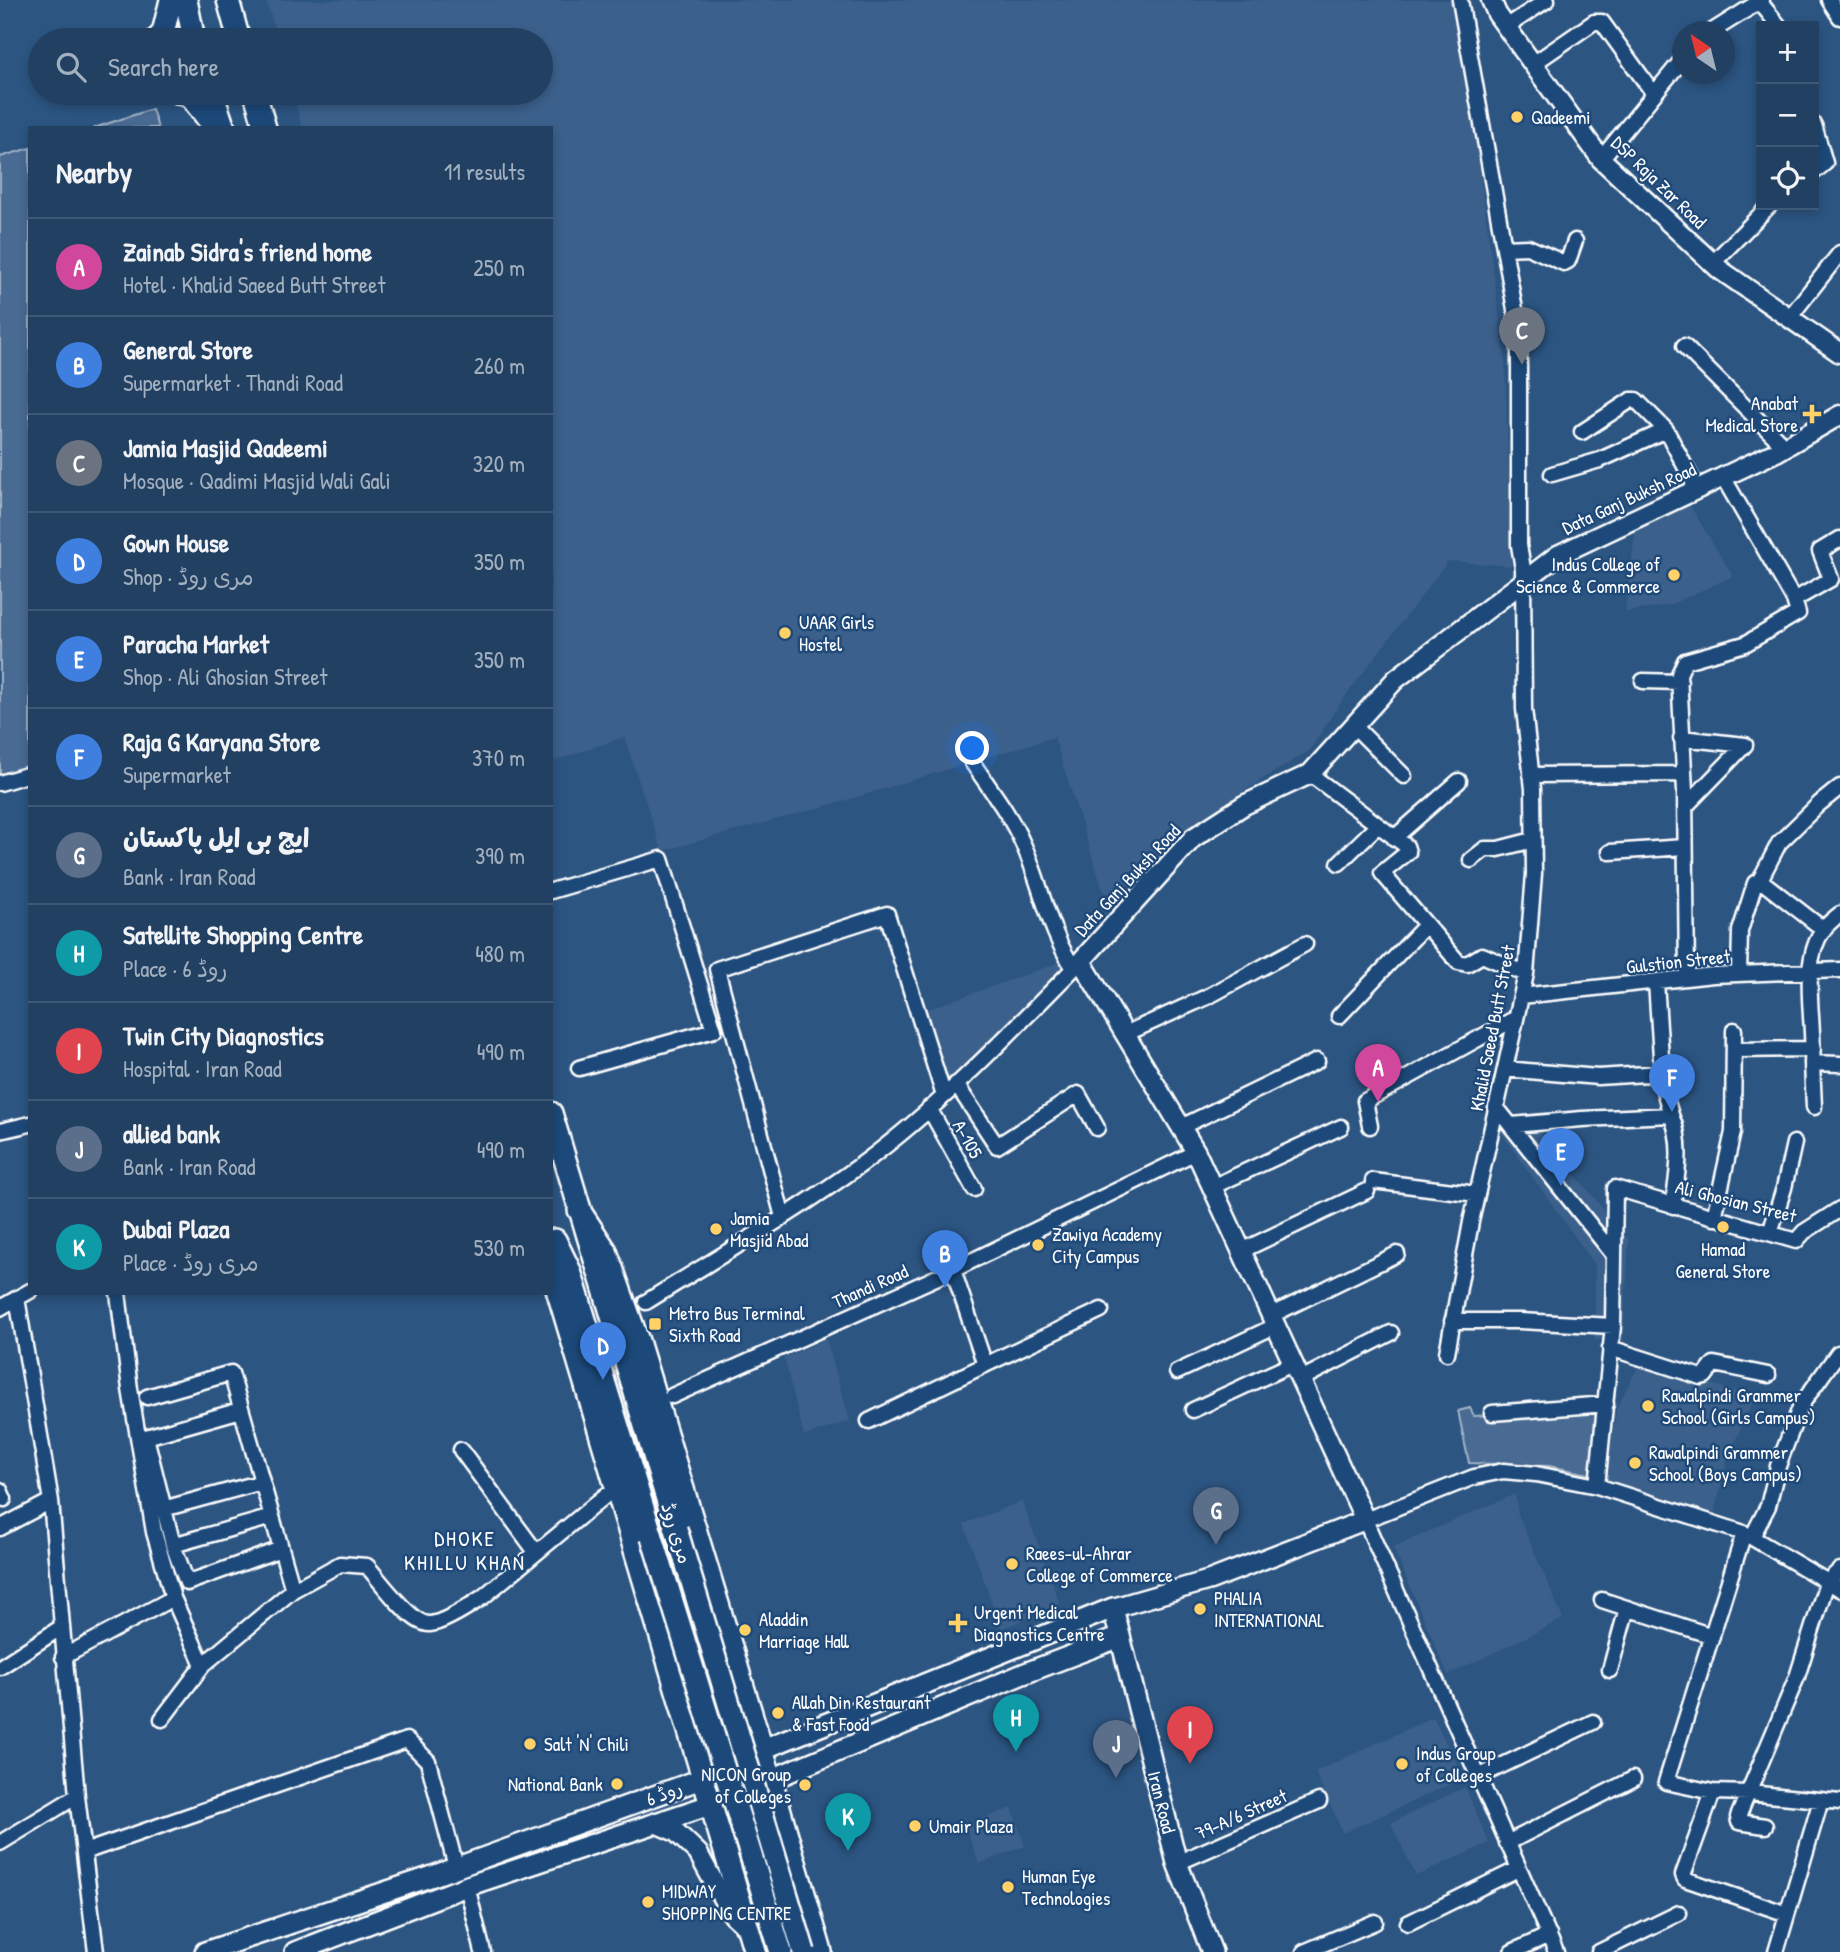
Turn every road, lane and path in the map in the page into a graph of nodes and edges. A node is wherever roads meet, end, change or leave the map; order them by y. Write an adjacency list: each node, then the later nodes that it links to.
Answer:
1 (171, 0): 13 (main road)
2 (186, 0): 14 (main road)
3 (228, 0): 15 (main road)
4 (1460, 0): 30 (street, Khalid Saeed Butt Street)
5 (1491, 0): 12 (street, DSP Raja Zar Road)
6 (1547, 0): 12 (street)
7 (1829, 0): 9 (street)
8 (1755, 2): 10 (street); 11 (street)
9 (1840, 17)
10 (1727, 21)
11 (1774, 21)
12 (1506, 27): 16 (street, DSP Raja Zar Road)
13 (164, 28)
14 (192, 28)
15 (236, 28)
16 (1533, 64): 18 (street); 26 (street, DSP Raja Zar Road)
17 (1672, 72): 18 (street)
18 (1654, 94): 26 (street)
19 (197, 105): 22 (main road)
20 (216, 105): 23 (main road)
21 (258, 105): 24 (main road)
22 (213, 126)
23 (223, 126)
24 (264, 126)
25 (1819, 142): 27 (street)
26 (1601, 159): 32 (street, DSP Raja Zar Road)
27 (1819, 168)
28 (1765, 210): 32 (street)
29 (1575, 241): 30 (street)
30 (1504, 248): 44 (street, Khalid Saeed Butt Street)
31 (1840, 253): 33 (street)
32 (1713, 263): 33 (street, DSP Raja Zar Road)
33 (1789, 318): 35 (street, DSP Raja Zar Road)
34 (1684, 346): 39 (street)
35 (1840, 353)
36 (1840, 415): 39 (street, Data Ganj Buksh Road)
37 (1666, 430): 38 (street); 40 (street); 42 (street)
38 (1582, 432)
39 (1785, 447): 41 (street, Data Ganj Buksh Road)
40 (1552, 474)
41 (1723, 477): 42 (street, Data Ganj Buksh Road); 45 (street)
42 (1697, 489): 44 (street, Data Ganj Buksh Road)
43 (1840, 539): 45 (street)
44 (1523, 580): 48 (street, Data Ganj Buksh Road); 54 (street, Khalid Saeed Butt Street)
45 (1794, 600): 47 (street)
46 (1643, 681): 47 (street)
47 (1680, 682): 49 (street)
48 (1354, 726): 51 (street, Data Ganj Buksh Road); 55 (street)
49 (1681, 738): 52 (street); 59 (street)
50 (972, 762): 73 (street)
51 (1310, 774): 60 (street); 73 (street, Data Ganj Buksh Road)
52 (1684, 774): 54 (street); 59 (street)
53 (28, 775): 57 (street)
54 (1531, 775): 62 (street, Khalid Saeed Butt Street)
55 (1405, 776)
56 (1459, 781): 61 (street)
57 (0, 783)
58 (1840, 787): 67 (street)
59 (1685, 807): 63 (street)
60 (1377, 826): 61 (street); 66 (street)
61 (1394, 838): 70 (street)
62 (1533, 840): 65 (street); 76 (street, Khalid Saeed Butt Street)
63 (1685, 847): 64 (street); 78 (street)
64 (1610, 852)
65 (1471, 860)
66 (1339, 863)
67 (1760, 880): 71 (street); 77 (street)
68 (553, 890): 89 (street)
69 (1840, 914): 71 (street)
70 (1425, 926): 76 (street); 81 (street)
71 (1824, 929): 74 (street)
72 (1305, 944): 84 (street)
73 (1078, 964): 84 (street); 92 (street, Data Ganj Buksh Road)
74 (1810, 970): 75 (street, Gulstion Street); 77 (street, Gulstion Street); 86 (street)
75 (1840, 970)
76 (1526, 974): 80 (street, Khalid Saeed Butt Street)
77 (1739, 974): 78 (street, Gulstion Street)
78 (1687, 978): 79 (street, Gulstion Street)
79 (1656, 982): 80 (street, Gulstion Street); 91 (street)
80 (1521, 996): 82 (street, Khalid Saeed Butt Street)
81 (1339, 1016)
82 (1516, 1018): 90 (street, Khalid Saeed Butt Street); 101 (street)
83 (1734, 1030): 85 (street)
84 (1125, 1034): 102 (street)
85 (1736, 1050): 86 (street); 115 (street)
86 (1812, 1056): 88 (street); 95 (street)
87 (1317, 1061): 102 (street)
88 (1840, 1064)
89 (579, 1068)
90 (1505, 1069): 91 (street); 94 (street, Khalid Saeed Butt Street)
91 (1662, 1073): 97 (street)
92 (956, 1084): 93 (street, Data Ganj Buksh Road); 104 (street)
93 (944, 1096): 96 (street, Data Ganj Buksh Road); 114 (street)
94 (1496, 1107): 100 (street); 110 (street, Khalid Saeed Butt Street)
95 (1814, 1107)
96 (929, 1108): 109 (street, A-105); 114 (street, Data Ganj Buksh Road)
97 (1671, 1115): 100 (street); 111 (street)
98 (553, 1120): 113 (main road, مری روڈ)
99 (28, 1124): 105 (street)
100 (1512, 1125): 120 (street)
101 (1370, 1126)
102 (1181, 1127): 107 (street)
103 (1341, 1127): 108 (street)
104 (1097, 1128)
105 (0, 1131)
106 (1794, 1143): 116 (street)
107 (1196, 1152): 108 (street); 122 (street, Thandi Road)
108 (1212, 1187): 118 (street)
109 (974, 1189)
110 (1477, 1194): 118 (street); 129 (street, Khalid Saeed Butt Street)
111 (1674, 1206): 115 (street, Ali Ghosian Street); 120 (street, Ali Ghosian Street)
112 (1840, 1209): 116 (street, Ali Ghosian Street)
113 (579, 1210): 175 (main road); 209 (main road, مری روڈ, bridge)
114 (783, 1217): 125 (street, Data Ganj Buksh Road)
115 (1714, 1217): 116 (street, Ali Ghosian Street)
116 (1770, 1233)
117 (553, 1235): 208 (main road, مری روڈ, bridge)
118 (1241, 1251): 128 (street)
119 (1397, 1254): 128 (street)
120 (1613, 1254): 130 (street)
121 (553, 1266): 177 (main road)
122 (953, 1270): 135 (street); 139 (street, Thandi Road)
123 (23, 1294): 126 (street); 150 (street)
124 (118, 1295): 162 (street)
125 (646, 1302)
126 (0, 1307)
127 (1101, 1310): 135 (street)
128 (1272, 1321): 136 (street); 137 (street)
129 (1452, 1321): 130 (street); 133 (street, Khalid Saeed Butt Street)
130 (1613, 1326): 132 (street)
131 (1391, 1333): 137 (street)
132 (1610, 1348): 138 (street); 141 (street)
133 (1447, 1353)
134 (1838, 1353): 155 (street)
135 (985, 1365): 145 (street)
136 (1177, 1372)
137 (1295, 1372): 143 (street); 153 (street)
138 (1768, 1375)
139 (672, 1396)
140 (148, 1397): 142 (street)
141 (1606, 1404): 144 (street); 148 (street)
142 (241, 1410): 147 (street); 151 (street)
143 (1193, 1410)
144 (1492, 1413)
145 (869, 1421)
146 (461, 1450): 158 (street)
147 (262, 1482): 151 (street); 152 (street)
148 (1597, 1486): 153 (street); 155 (street)
149 (605, 1496): 158 (street)
150 (51, 1501): 154 (street); 166 (street)
151 (163, 1509): 156 (street)
152 (272, 1517): 156 (street); 157 (street)
153 (1365, 1520): 164 (street); 176 (street)
154 (0, 1528)
155 (1748, 1535): 160 (street); 167 (street)
156 (173, 1545): 157 (street)
157 (281, 1549): 161 (street)
158 (536, 1552): 161 (street)
159 (1840, 1570): 160 (street)
160 (1834, 1585): 181 (street)
161 (293, 1590): 170 (street)
162 (173, 1598): 169 (street); 170 (street)
163 (1602, 1600): 165 (street)
164 (1113, 1608): 168 (main road, Iran Road); 175 (main road, روڈ 6)
165 (1627, 1608): 167 (street); 172 (street)
166 (60, 1628): 169 (street); 171 (street)
167 (1712, 1636): 180 (street)
168 (1121, 1637): 178 (main road, روڈ 6); 192 (main road, Iran Road)
169 (63, 1657): 182 (street)
170 (203, 1665): 173 (street)
171 (0, 1667)
172 (1610, 1670)
173 (162, 1719)
174 (1593, 1722): 176 (street)
175 (762, 1749): 177 (main road, روڈ 6); 178 (main road)
176 (1478, 1777): 190 (street)
177 (704, 1778): 186 (main road); 193 (main road, روڈ 6)
178 (770, 1779): 186 (main road, روڈ 6); 196 (main road)
179 (1633, 1779): 190 (street)
180 (1713, 1792): 181 (street); 198 (street)
181 (1749, 1793): 183 (street); 188 (street)
182 (77, 1796): 189 (street); 191 (street)
183 (1821, 1800): 185 (street); 198 (street)
184 (1320, 1801): 192 (street, 79-A/6 Street)
185 (1840, 1802)
186 (710, 1805): 187 (main road, روڈ 6); 199 (main road)
187 (654, 1823): 195 (main road, روڈ 6); 199 (street)
188 (1765, 1826)
189 (0, 1843)
190 (1507, 1843): 194 (street)
191 (84, 1852): 193 (street); 203 (street)
192 (1177, 1863): 211 (main road, Iran Road)
193 (456, 1867): 204 (main road, روڈ 6)
194 (1518, 1869): 201 (street); 202 (street)
195 (467, 1886): 205 (main road, روڈ 6); 206 (street)
196 (804, 1895): 199 (main road); 210 (main road)
197 (1679, 1913): 215 (street)
198 (1787, 1914): 216 (street)
199 (745, 1921): 207 (main road)
200 (1375, 1922): 212 (street)
201 (1408, 1923)
202 (1549, 1935): 213 (street); 214 (street)
203 (96, 1952)
204 (205, 1952)
205 (295, 1952)
206 (483, 1952)
207 (754, 1952)
208 (781, 1952)
209 (804, 1952)
210 (821, 1952)
211 (1212, 1952)
212 (1304, 1952)
213 (1512, 1952)
214 (1556, 1952)
215 (1599, 1952)
216 (1776, 1952)

